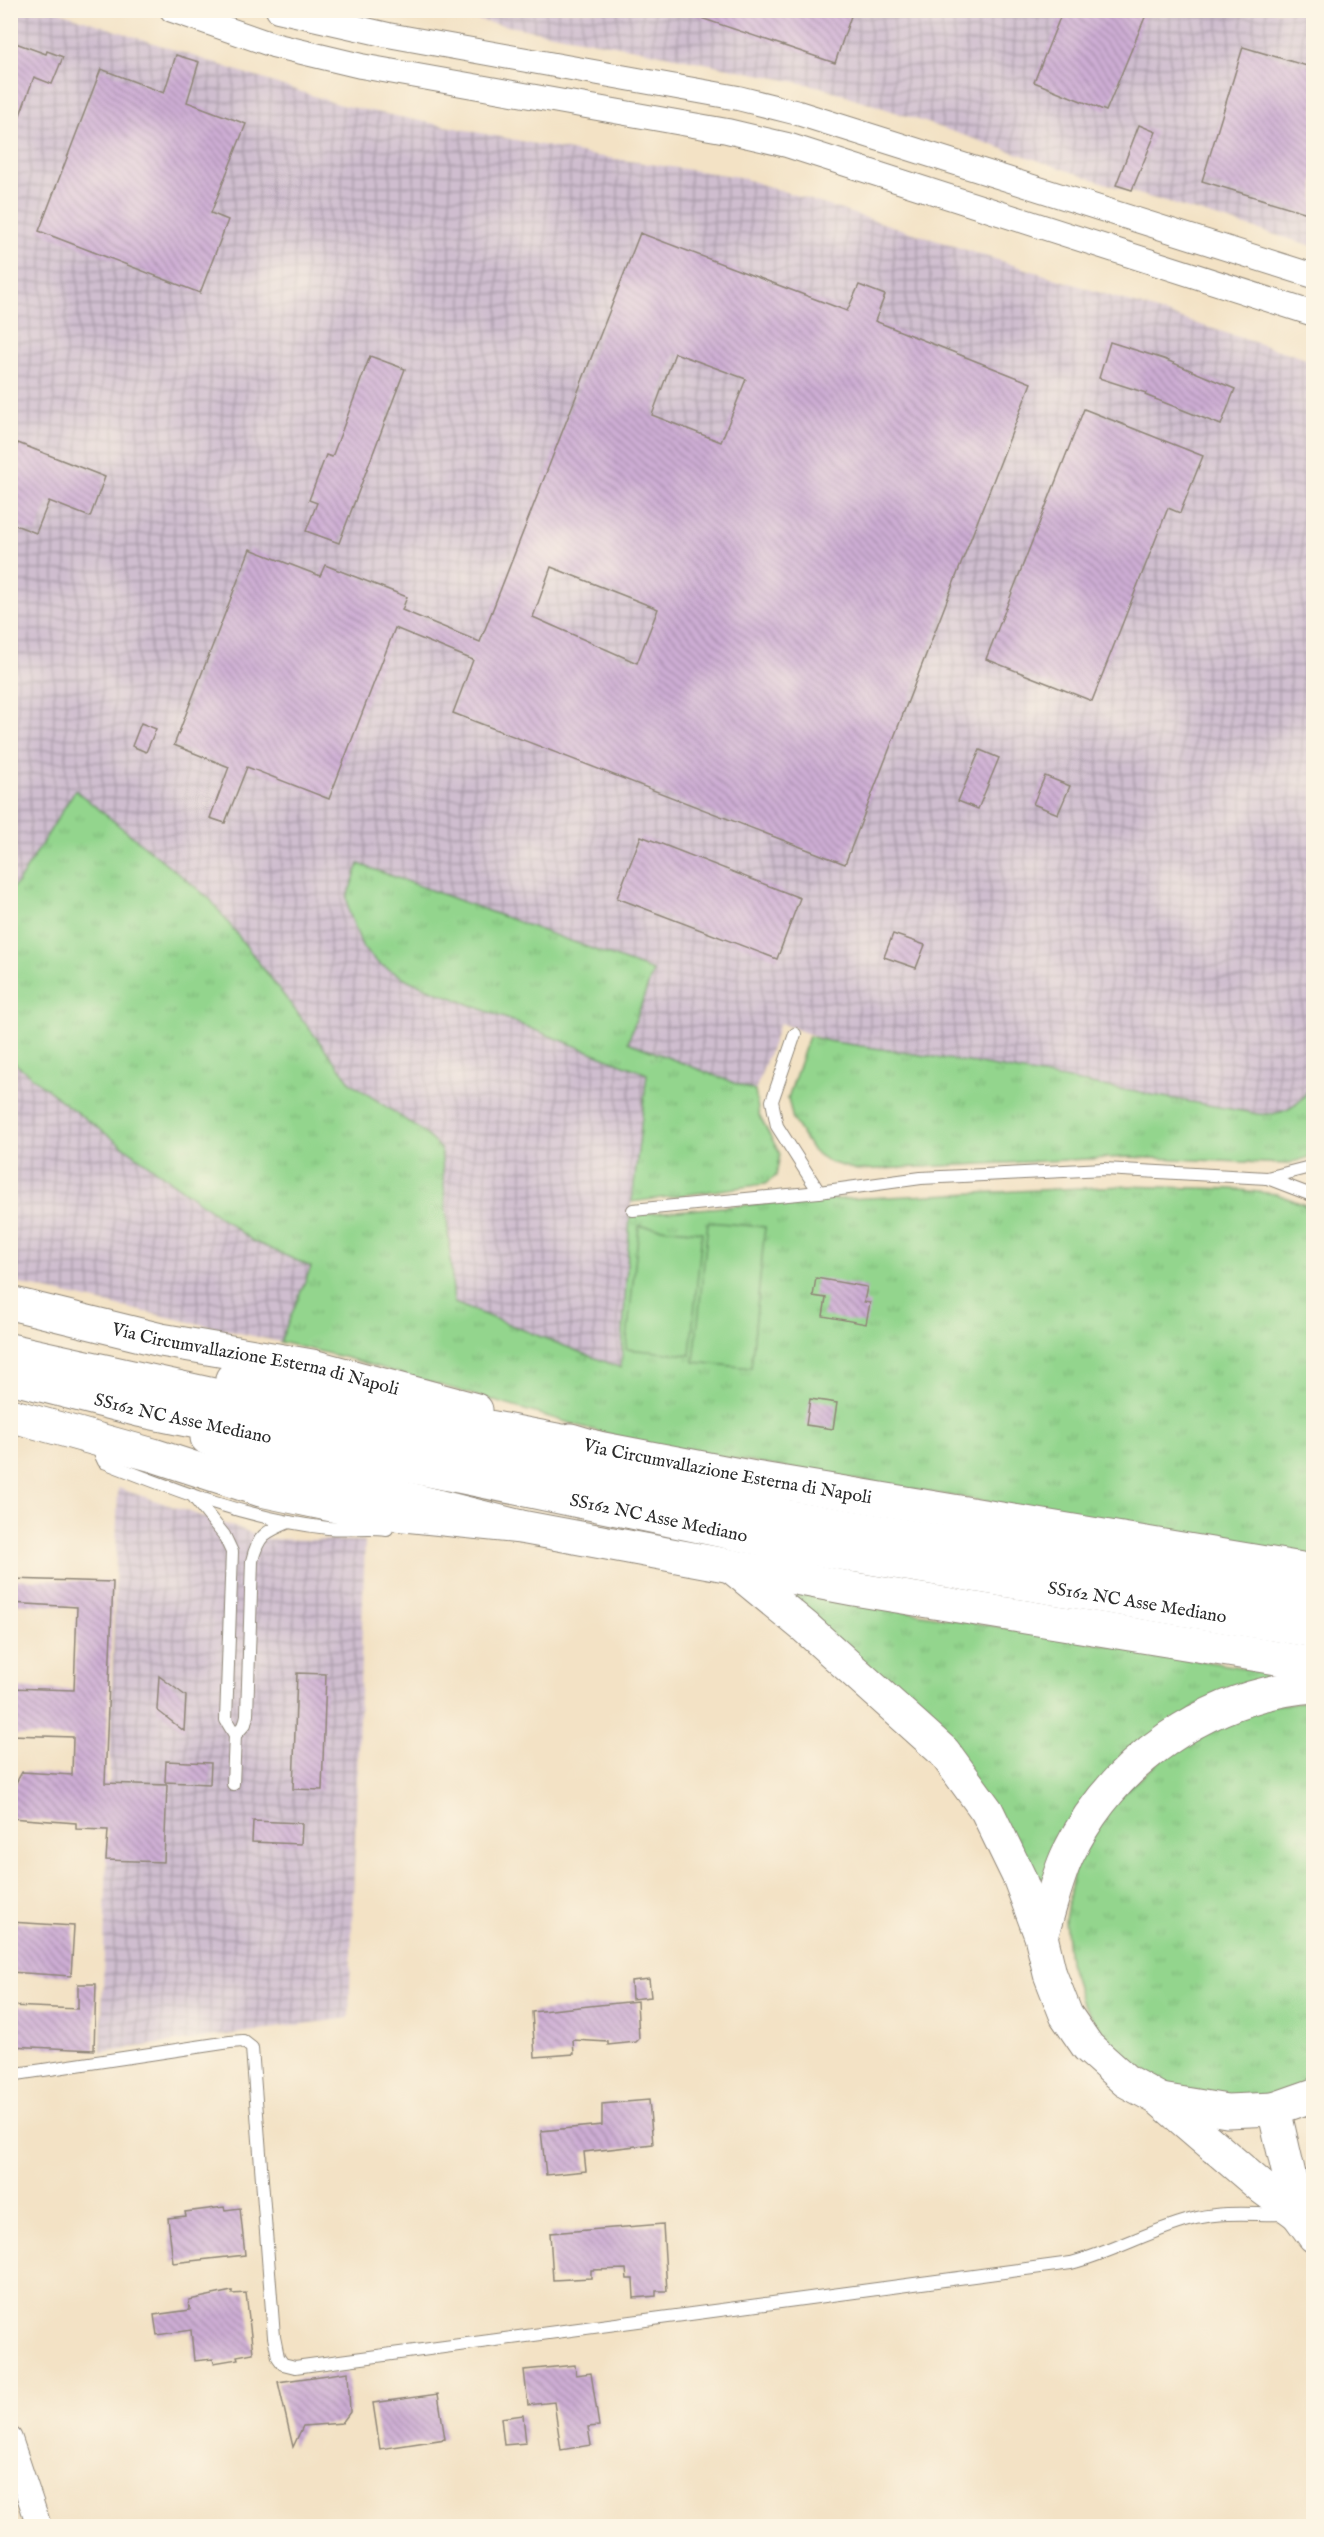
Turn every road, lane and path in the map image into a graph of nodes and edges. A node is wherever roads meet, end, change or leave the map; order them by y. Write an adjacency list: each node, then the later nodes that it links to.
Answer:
1 (172, 10): 4 (street)
2 (278, 10): 3 (street)
3 (1314, 276)
4 (1314, 314)
5 (795, 1034): 8 (lane)
6 (1314, 1166): 7 (lane)
7 (1267, 1178): 8 (lane); 9 (lane)
8 (819, 1192): 10 (lane)
9 (1314, 1196)
10 (633, 1210)
11 (10, 1303): 17 (main road, Via Circumvallazione Esterna di Napoli)
12 (10, 1349): 17 (main road); 26 (main road, SS162 NC Asse Mediano)
13 (10, 1377): 14 (main road, SS162 NC Asse Mediano)
14 (139, 1410): 21 (main road); 27 (main road, SS162 NC Asse Mediano)
15 (10, 1415): 16 (main road)
16 (93, 1438): 18 (lane); 19 (main road)
17 (598, 1448): 25 (main road, Via Circumvallazione Esterna di Napoli)
18 (192, 1495): 20 (lane); 30 (lane)
19 (466, 1521): 21 (main road); 23 (lane)
20 (289, 1522): 22 (lane); 30 (lane)
21 (521, 1527): 24 (main road)
22 (402, 1530)
23 (432, 1530)
24 (727, 1563): 28 (main road); 32 (main road)
25 (1314, 1571)
26 (1314, 1603)
27 (1314, 1631)
28 (1314, 1665)
29 (1314, 1686): 32 (main road)
30 (236, 1735): 31 (lane)
31 (233, 1784)
32 (1041, 1936): 35 (main road)
33 (10, 2074): 37 (lane)
34 (1314, 2096): 36 (main road)
35 (1159, 2099): 36 (main road); 37 (main road)
36 (1274, 2109): 37 (main road)
37 (1308, 2222)
38 (10, 2439): 39 (street)
39 (39, 2526)

